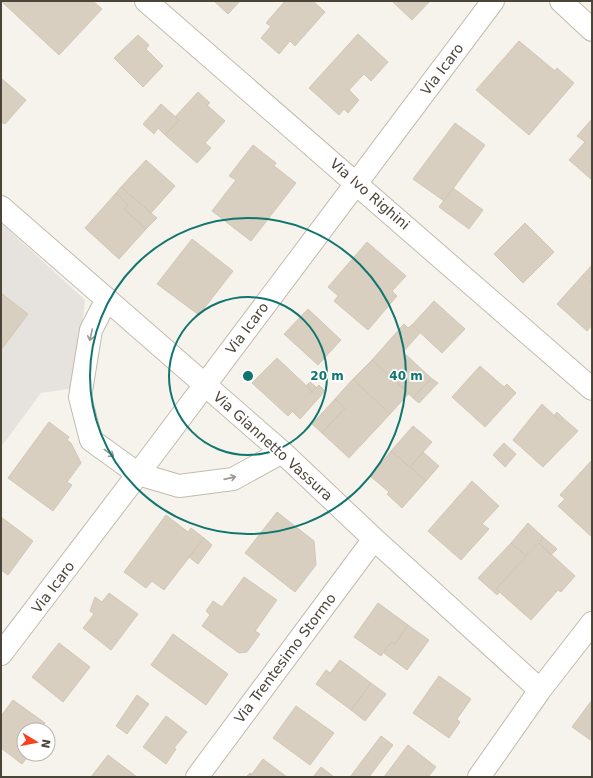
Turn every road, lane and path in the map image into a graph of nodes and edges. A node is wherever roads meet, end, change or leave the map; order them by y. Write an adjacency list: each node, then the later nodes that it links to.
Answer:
1 (146, 1): 5 (street, Via Ivo Righini)
2 (493, 1): 5 (street, Via Icaro)
3 (561, 1): 4 (street)
4 (592, 30)
5 (356, 182): 8 (street, Via Icaro); 9 (street, Via Ivo Righini)
6 (1, 207): 7 (street, Via Giannetto Vassura)
7 (107, 299): 8 (street, Via Giannetto Vassura); 11 (street, one-way to 11)
8 (205, 384): 10 (street, Via Giannetto Vassura); 11 (street, Via Icaro)
9 (592, 389)
10 (282, 452): 11 (street, one-way to 10); 12 (street, Via Giannetto Vassura)
11 (138, 474): 14 (street, Via Icaro)
12 (374, 539): 15 (street, Via Giannetto Vassura); 16 (street, Via Trentesimo Stormo)
13 (592, 623): 15 (street)
14 (1, 654)
15 (540, 690): 17 (street)
16 (197, 777)
17 (479, 777)

